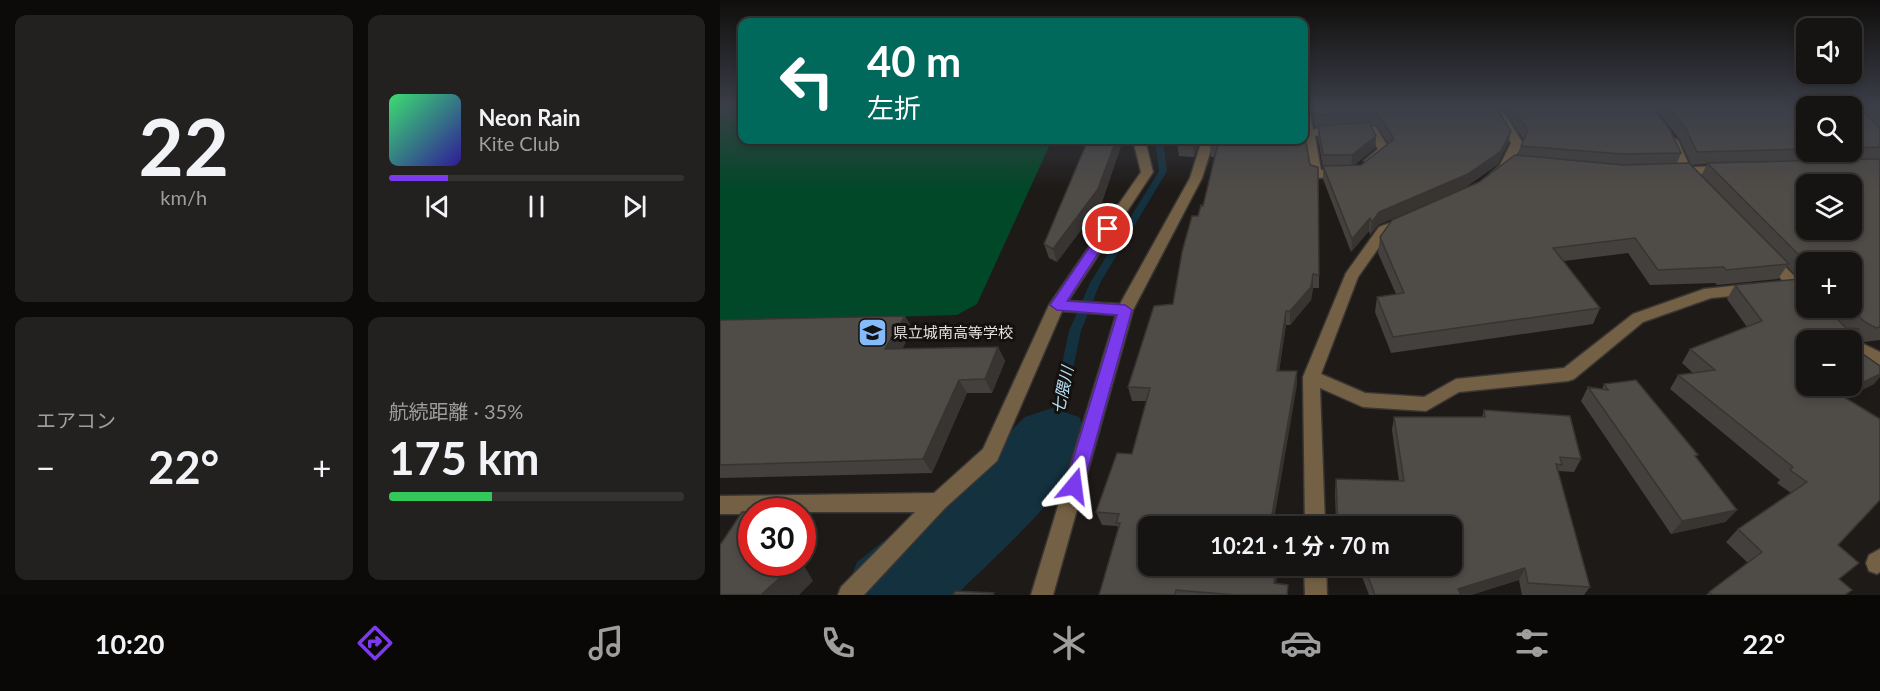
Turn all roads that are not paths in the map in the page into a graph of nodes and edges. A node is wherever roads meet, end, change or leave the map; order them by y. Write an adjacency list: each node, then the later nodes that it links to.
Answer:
1 (1308, 133): 2 (street)
2 (1375, 134)
3 (1511, 134): 9 (street)
4 (1666, 134): 8 (street)
5 (1140, 144): 14 (street)
6 (1207, 144): 15 (street)
7 (1731, 169): 8 (street)
8 (1680, 171): 10 (street)
9 (1480, 186)
10 (1701, 187)
11 (1417, 216): 18 (street)
12 (1756, 244): 13 (street)
13 (1795, 285): 18 (street)
14 (1066, 305): 15 (street); 19 (street)
15 (1125, 310): 24 (street)
16 (1862, 350): 17 (street)
17 (1880, 360)
18 (1311, 377): 21 (street)
19 (938, 502): 20 (street); 23 (street)
20 (720, 505)
21 (1315, 516)
22 (1316, 576): 25 (street)
23 (849, 595)
24 (1042, 595)
25 (1316, 595)

